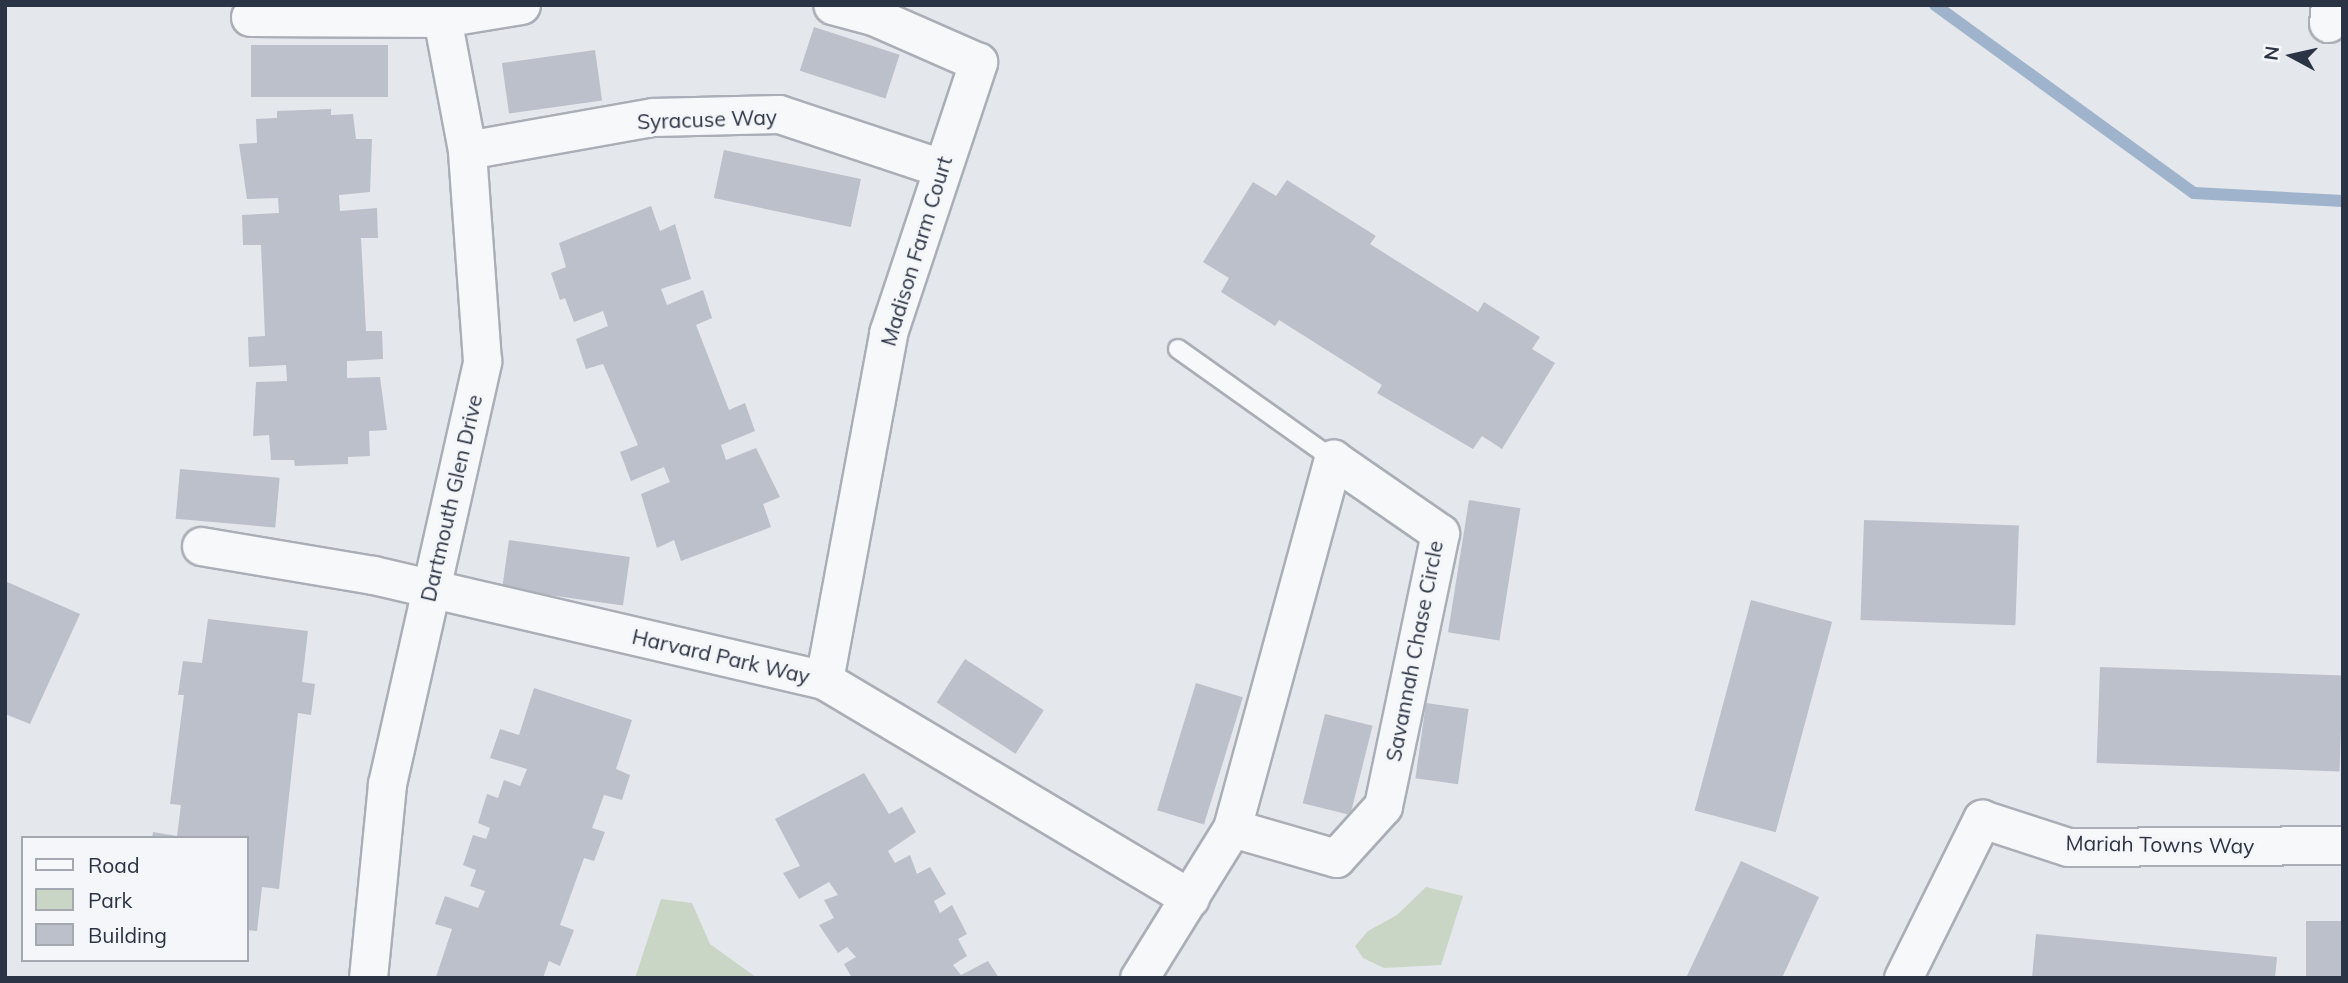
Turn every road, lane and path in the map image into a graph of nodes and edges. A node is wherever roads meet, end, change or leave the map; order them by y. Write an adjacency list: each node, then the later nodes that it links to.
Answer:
1 (521, 5): 4 (street)
2 (832, 5): 6 (street, Madison Farm Court)
3 (250, 17): 4 (street)
4 (443, 18): 5 (street, Dartmouth Glen Drive)
5 (467, 150): 6 (street, Syracuse Way); 10 (street, Dartmouth Glen Drive)
6 (941, 168): 11 (street, Madison Farm Court)
7 (1178, 349): 8 (lane)
8 (1333, 459): 12 (street); 12 (street, Savannah Chase Circle)
9 (201, 546): 10 (street, Harvard Park Way)
10 (430, 591): 11 (street, Harvard Park Way); 15 (street, Dartmouth Glen Drive)
11 (824, 680): 14 (street, Harvard Park Way)
12 (1232, 828): 14 (street)
13 (2343, 845): 17 (street, Mariah Towns Way)
14 (1190, 898): 16 (street)
15 (368, 978)
16 (1139, 978)
17 (1903, 978)

